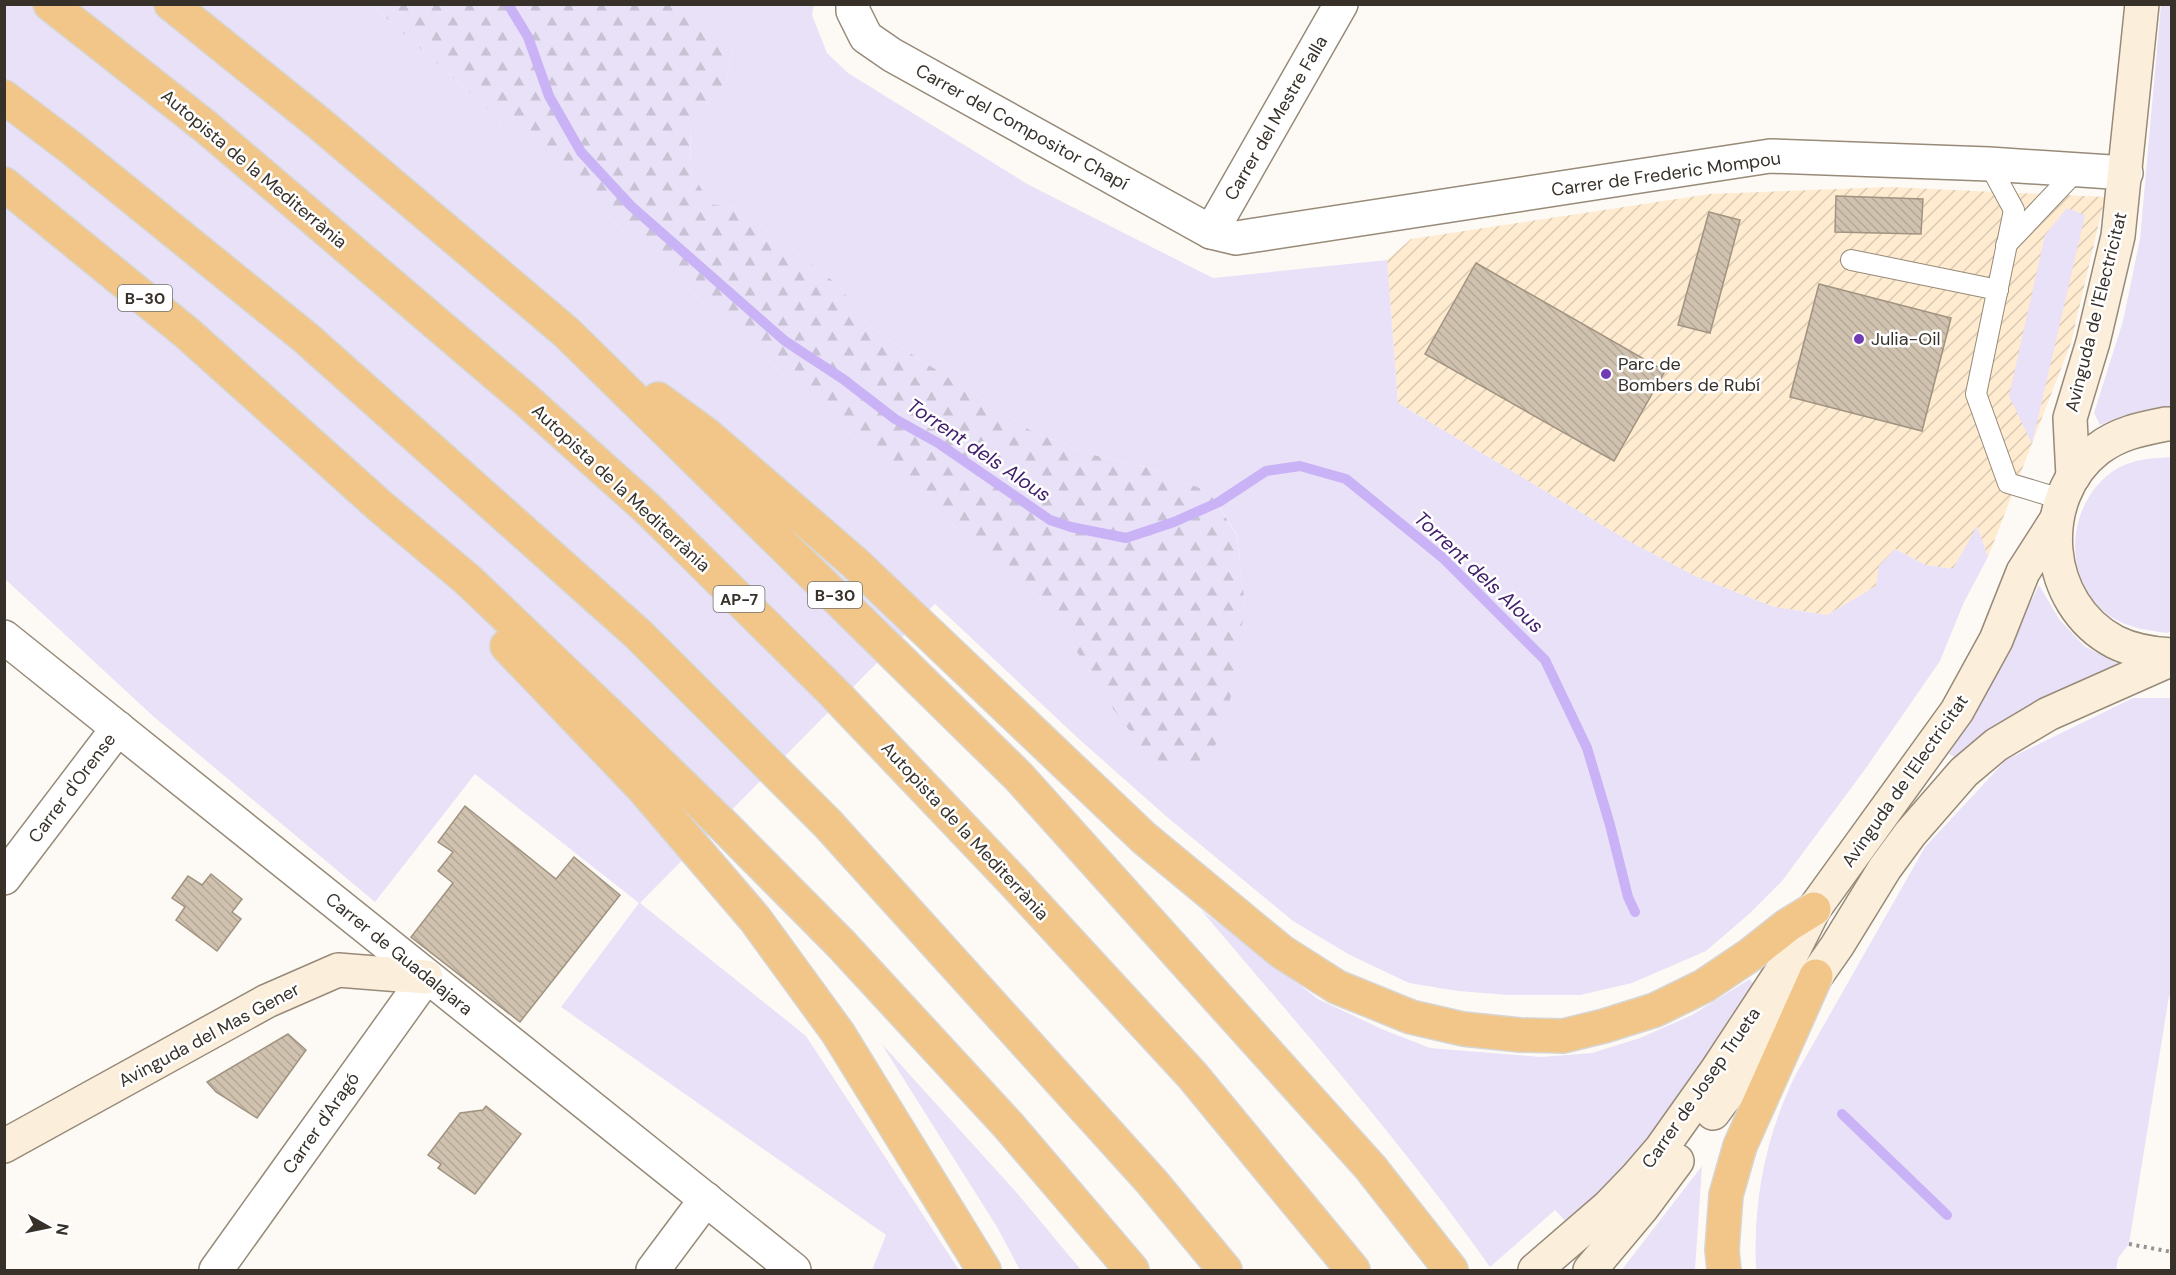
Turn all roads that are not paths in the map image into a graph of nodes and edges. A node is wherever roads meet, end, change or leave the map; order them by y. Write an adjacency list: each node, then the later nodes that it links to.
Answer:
1 (50, 4): 35 (highway, Autopista de la Mediterrània / AP-7)
2 (171, 4): 15 (highway, B-30)
3 (853, 4): 11 (street, Carrer del Compositor Chapí)
4 (1341, 4): 11 (street, Carrer del Mestre Falla)
5 (2142, 4): 9 (street, Avinguda de l'Electricitat)
6 (4, 97): 34 (highway)
7 (1989, 164): 8 (street, Carrer de Frederic Mompou); 11 (street, Carrer de Frederic Mompou); 12 (lane)
8 (2077, 170): 9 (street, Carrer de Frederic Mompou); 12 (lane)
9 (2126, 173): 18 (street, Avinguda de l'Electricitat)
10 (4, 184): 17 (highway, B-30)
11 (1211, 232)
12 (2006, 245): 14 (lane)
13 (1851, 260): 14 (lane)
14 (1998, 290): 18 (lane)
15 (566, 332): 23 (highway); 28 (highway, B-30)
16 (2172, 424): 18 (street)
17 (334, 464): 32 (highway); 33 (highway, B-30)
18 (2063, 499): 20 (street); 23 (street, Avinguda de l'Electricitat)
19 (4, 637): 21 (street, Carrer de Guadalajara)
20 (2172, 657): 24 (street, Avinguda de l'Electricitat)
21 (117, 728): 22 (street, Carrer d'Orense); 25 (street, Carrer de Guadalajara)
22 (4, 878)
23 (1814, 909): 36 (street, Carrer de Josep Trueta)
24 (1816, 976): 37 (street, Carrer de Josep Trueta); 38 (highway)
25 (426, 977): 26 (street, Avinguda del Mas Gener); 27 (street, Carrer de Guadalajara); 29 (street, Carrer d'Aragó)
26 (4, 1146)
27 (706, 1199): 30 (street); 31 (street, Carrer de Guadalajara)
28 (1443, 1260)
29 (216, 1270)
30 (653, 1270)
31 (794, 1270)
32 (984, 1270)
33 (1132, 1270)
34 (1226, 1270)
35 (1353, 1270)
36 (1535, 1270)
37 (1590, 1270)
38 (1724, 1270)

